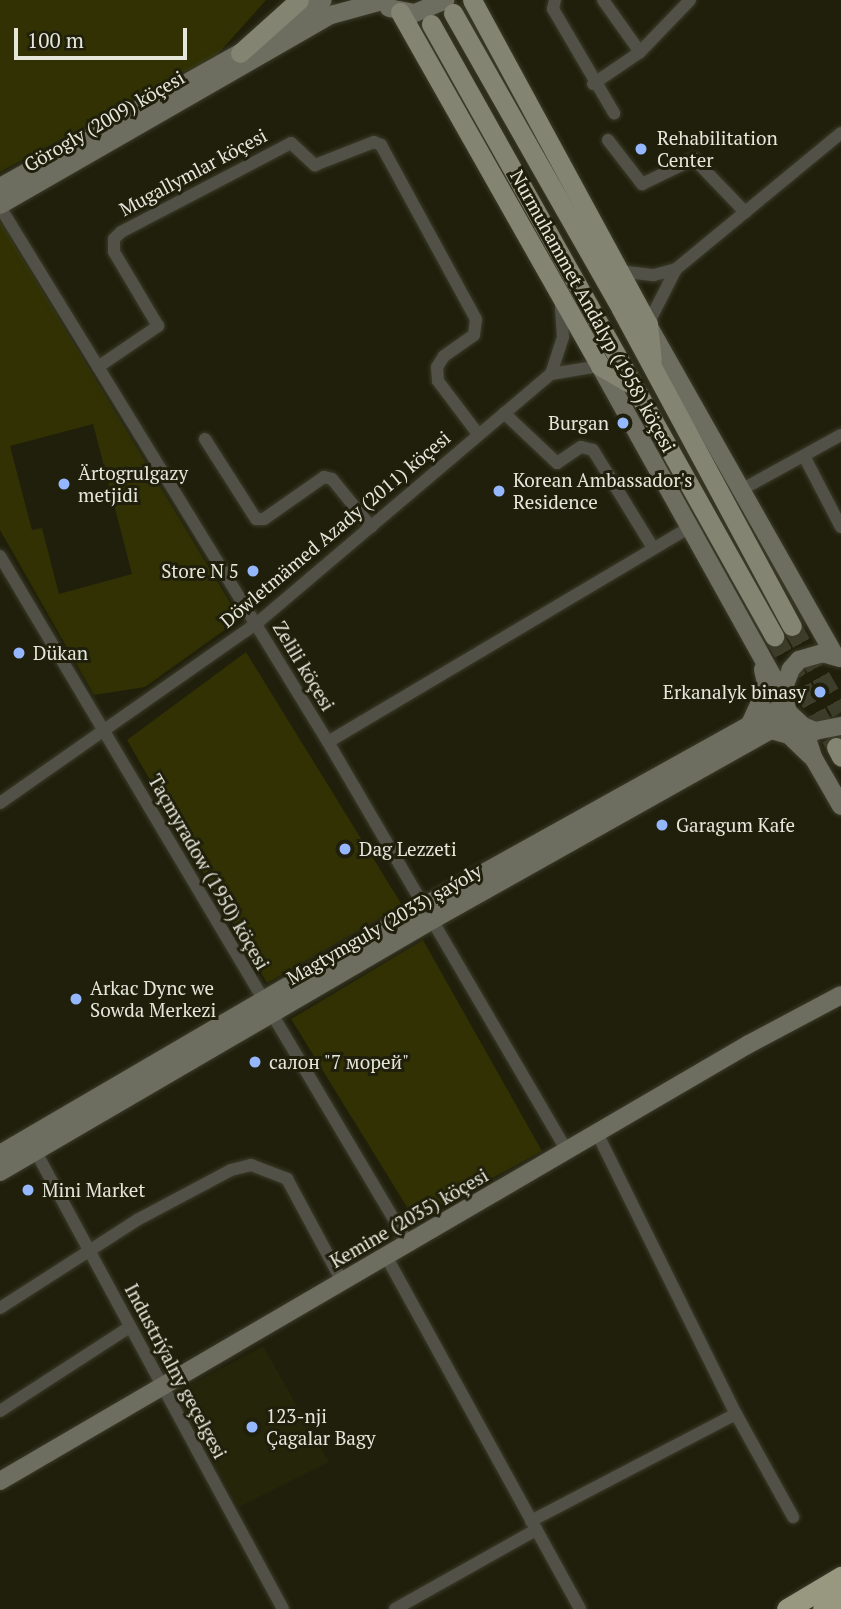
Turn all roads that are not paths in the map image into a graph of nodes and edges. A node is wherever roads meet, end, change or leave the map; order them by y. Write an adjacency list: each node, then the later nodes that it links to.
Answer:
1 (299, 0): 12 (main road)
2 (323, 0): 12 (main road, Görogly (2009) köçesi)
3 (472, 0): 24 (main road)
4 (555, 0): 13 (street)
5 (603, 0): 11 (street)
6 (690, 0): 11 (street)
7 (378, 1): 9 (main road); 18 (main road, Görogly (2009) köçesi)
8 (449, 7): 9 (main road); 20 (main road, Nurmuhammet Andalyp (1958) köçesi)
9 (400, 12): 22 (main road)
10 (431, 24): 21 (main road, Nurmuhammet Andalyp (1958) köçesi)
11 (640, 52): 13 (street)
12 (240, 53): 17 (main road, Görogly (2009) köçesi)
13 (593, 84): 14 (street)
14 (614, 113)
15 (841, 134): 19 (street)
16 (608, 140): 19 (street)
17 (0, 187)
18 (0, 206): 27 (street, Zelili köçesi)
19 (745, 212): 23 (street)
20 (573, 223): 24 (main road); 28 (main road, Nurmuhammet Andalyp (1958) köçesi)
21 (547, 227): 22 (main road); 30 (main road, Nurmuhammet Andalyp (1958) köçesi)
22 (544, 262): 26 (main road); 29 (street)
23 (676, 269): 24 (street); 25 (street)
24 (620, 271): 25 (main road)
25 (648, 324): 28 (main road); 36 (main road)
26 (600, 366): 29 (street); 30 (main road); 39 (main road)
27 (98, 367): 32 (street, Mugallymlar köçesi); 42 (street, Zelili köçesi)
28 (654, 373): 43 (main road, Nurmuhammet Andalyp (1958) köçesi)
29 (551, 374): 31 (street, Döwletmämed Azady (2011) köçesi)
30 (634, 386): 44 (main road, Nurmuhammet Andalyp (1958) köçesi)
31 (504, 413): 32 (street, Döwletmämed Azady (2011) köçesi); 40 (street)
32 (478, 434): 37 (street, Döwletmämed Azady (2011) köçesi)
33 (841, 435): 35 (street)
34 (205, 439): 37 (street)
35 (804, 456): 36 (street); 38 (street)
36 (741, 490): 45 (main road)
37 (371, 527): 42 (street, Döwletmämed Azady (2011) köçesi)
38 (841, 527)
39 (689, 528): 40 (street); 46 (main road)
40 (653, 548): 52 (street)
41 (0, 556): 51 (street, Taçmyradow (1950) köçesi)
42 (256, 624): 51 (street, Döwletmämed Azady (2011) köçesi); 52 (street, Zelili köçesi)
43 (792, 626)
44 (774, 636)
45 (839, 654): 47 (main road)
46 (761, 659): 47 (main road); 48 (main road)
47 (790, 710): 48 (main road, Magtymguly (2033) şaýoly); 49 (main road); 50 (main road, Magtymguly (2033) şaýoly); 53 (main road)
48 (748, 726): 56 (main road, Magtymguly (2033) şaýoly)
49 (841, 726)
50 (768, 729): 53 (main road); 56 (main road, Magtymguly (2033) şaýoly)
51 (105, 731): 54 (street, Döwletmämed Azady (2011) köçesi); 58 (street, Taçmyradow (1950) köçesi)
52 (328, 742): 56 (street, Zelili köçesi)
53 (814, 760): 55 (main road)
54 (0, 803)
55 (841, 806)
56 (430, 912): 58 (main road, Magtymguly (2033) şaýoly); 60 (street, Zelili köçesi)
57 (841, 995): 59 (main road, Kemine (2035) köçesi)
58 (266, 1008): 61 (main road, Magtymguly (2033) şaýoly); 62 (main road, Magtymguly (2033) şaýoly); 64 (street, Taçmyradow (1950) köçesi)
59 (597, 1133): 60 (main road, Kemine (2035) köçesi); 72 (street)
60 (566, 1150): 64 (main road, Kemine (2035) köçesi)
61 (36, 1152): 63 (main road, Magtymguly (2033) şaýoly); 65 (street, Industriýalny geçelgesi)
62 (0, 1154)
63 (0, 1172)
64 (408, 1243): 66 (main road, Kemine (2035) köçesi)
65 (90, 1252): 67 (street); 68 (street); 69 (street, Industriýalny geçelgesi)
66 (386, 1256): 67 (main road, Kemine (2035) köçesi); 75 (street)
67 (342, 1281): 70 (main road, Kemine (2035) köçesi)
68 (0, 1308)
69 (130, 1327): 70 (street, Industriýalny geçelgesi); 71 (street)
70 (161, 1386): 73 (main road, Kemine (2035) köçesi); 78 (street, Industriýalny geçelgesi)
71 (0, 1411)
72 (736, 1414): 74 (street); 75 (street)
73 (0, 1481)
74 (793, 1517)
75 (533, 1525): 79 (street); 80 (street)
76 (841, 1577): 81 (highway)
77 (841, 1598): 82 (highway)
78 (283, 1609)
79 (395, 1609)
80 (580, 1609)
81 (787, 1609)
82 (823, 1609)

